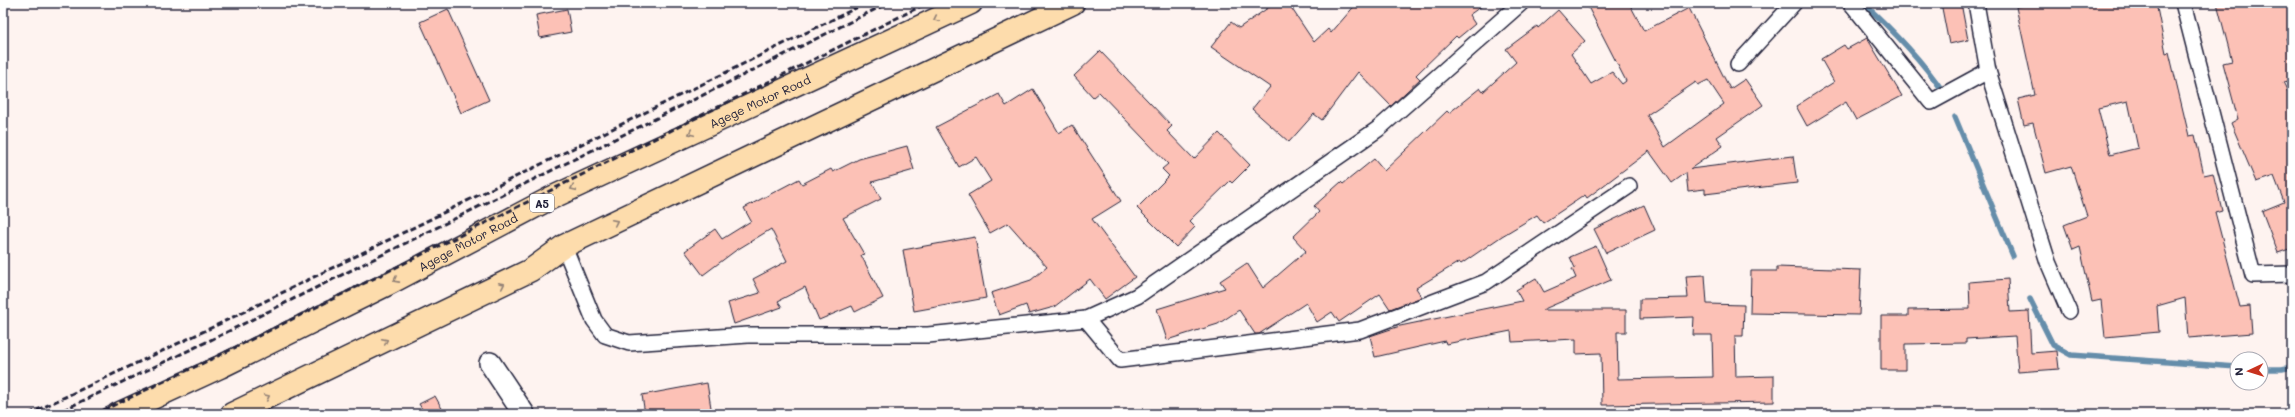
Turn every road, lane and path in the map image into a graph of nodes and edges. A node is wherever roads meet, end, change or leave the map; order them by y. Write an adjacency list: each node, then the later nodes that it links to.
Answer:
1 (971, 3): 16 (highway, Agege Motor Road / A5, one-way to 16)
2 (1073, 3): 11 (highway, one-way to 2)
3 (1521, 3): 14 (street)
4 (1794, 3): 8 (street)
5 (1851, 3): 9 (street)
6 (1976, 3): 9 (street)
7 (2183, 3): 12 (street)
8 (1738, 64)
9 (1988, 71): 13 (street)
10 (1629, 186): 14 (street)
11 (564, 246): 14 (street); 17 (highway, one-way to 11)
12 (2292, 274)
13 (2069, 311)
14 (1086, 319)
15 (490, 364): 18 (street)
16 (118, 414)
17 (232, 414)
18 (524, 414)

